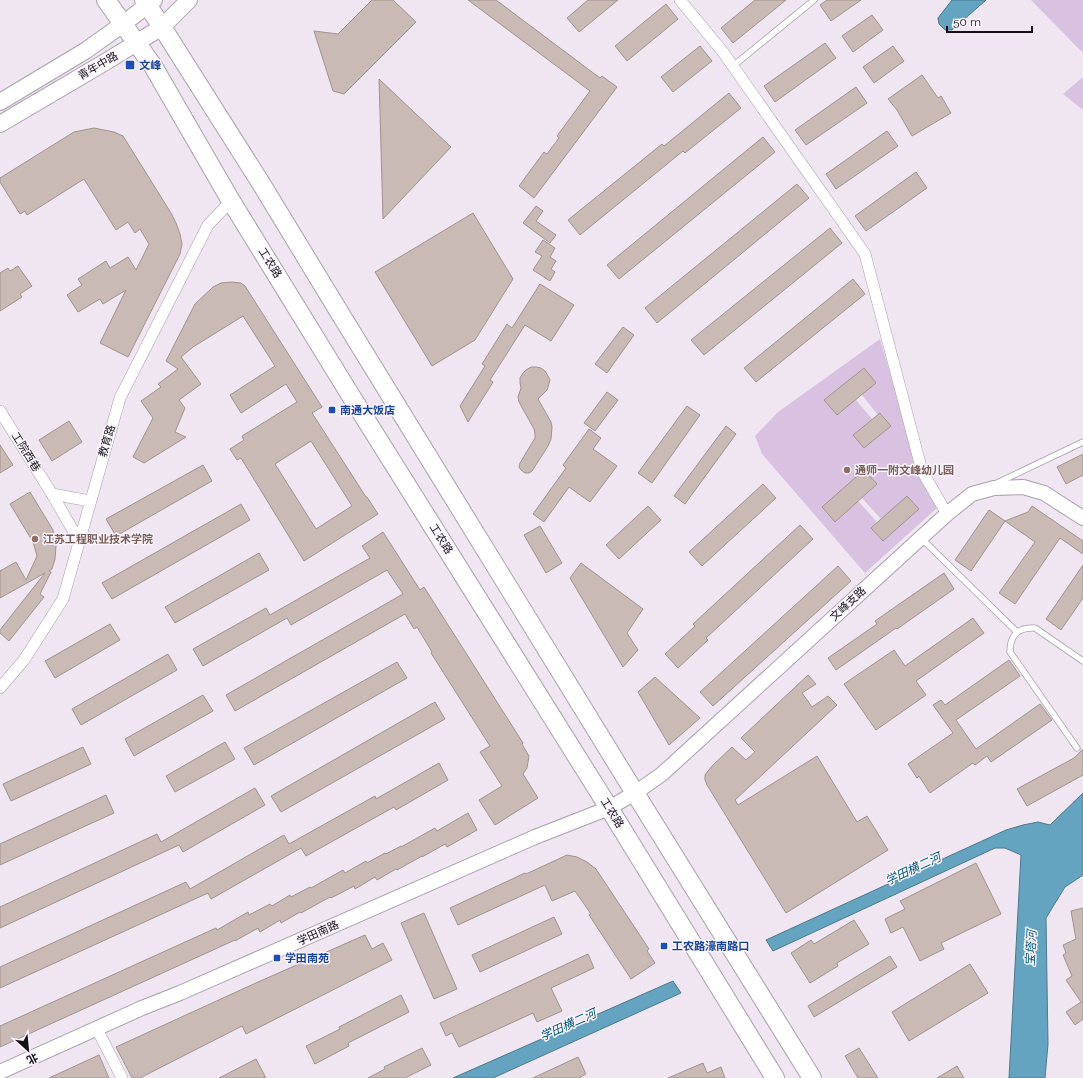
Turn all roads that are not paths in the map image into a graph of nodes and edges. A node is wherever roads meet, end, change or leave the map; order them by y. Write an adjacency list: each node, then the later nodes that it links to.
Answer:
1 (106, 0): 6 (main road, 工农路)
2 (189, 0): 7 (main road, 青年中路)
3 (680, 0): 9 (street)
4 (814, 0): 9 (lane)
5 (149, 2): 6 (main road, 青年中路); 7 (main road)
6 (123, 24): 8 (main road, 工农路); 10 (main road, 青年中路)
7 (162, 27): 8 (main road, 青年中路); 26 (main road)
8 (137, 43): 11 (main road, 青年中路); 12 (main road, 工农路)
9 (733, 66): 18 (street)
10 (0, 102)
11 (0, 124)
12 (231, 201): 17 (street, 教育路); 27 (main road, 工农路)
13 (0, 411): 15 (street, 工院西巷)
14 (1083, 442): 16 (lane)
15 (52, 494): 17 (street); 21 (street, 工院西巷)
16 (972, 494): 18 (street, 文峰支路); 19 (street, 文峰支路)
17 (90, 501): 21 (street, 教育路)
18 (947, 514): 20 (street, 文峰支路)
19 (1083, 518)
20 (921, 538): 22 (lane); 26 (street, 文峰支路)
21 (79, 541): 24 (street, 教育路)
22 (1017, 632): 23 (lane); 25 (lane)
23 (1083, 660)
24 (0, 688)
25 (1077, 748)
26 (635, 793): 27 (street, 学田南路); 32 (main road)
27 (609, 808): 28 (street, 学田南路); 31 (main road, 工农路)
28 (96, 1029): 29 (street, 学田南路); 30 (street)
29 (0, 1072)
30 (122, 1078)
31 (775, 1078)
32 (812, 1078)

